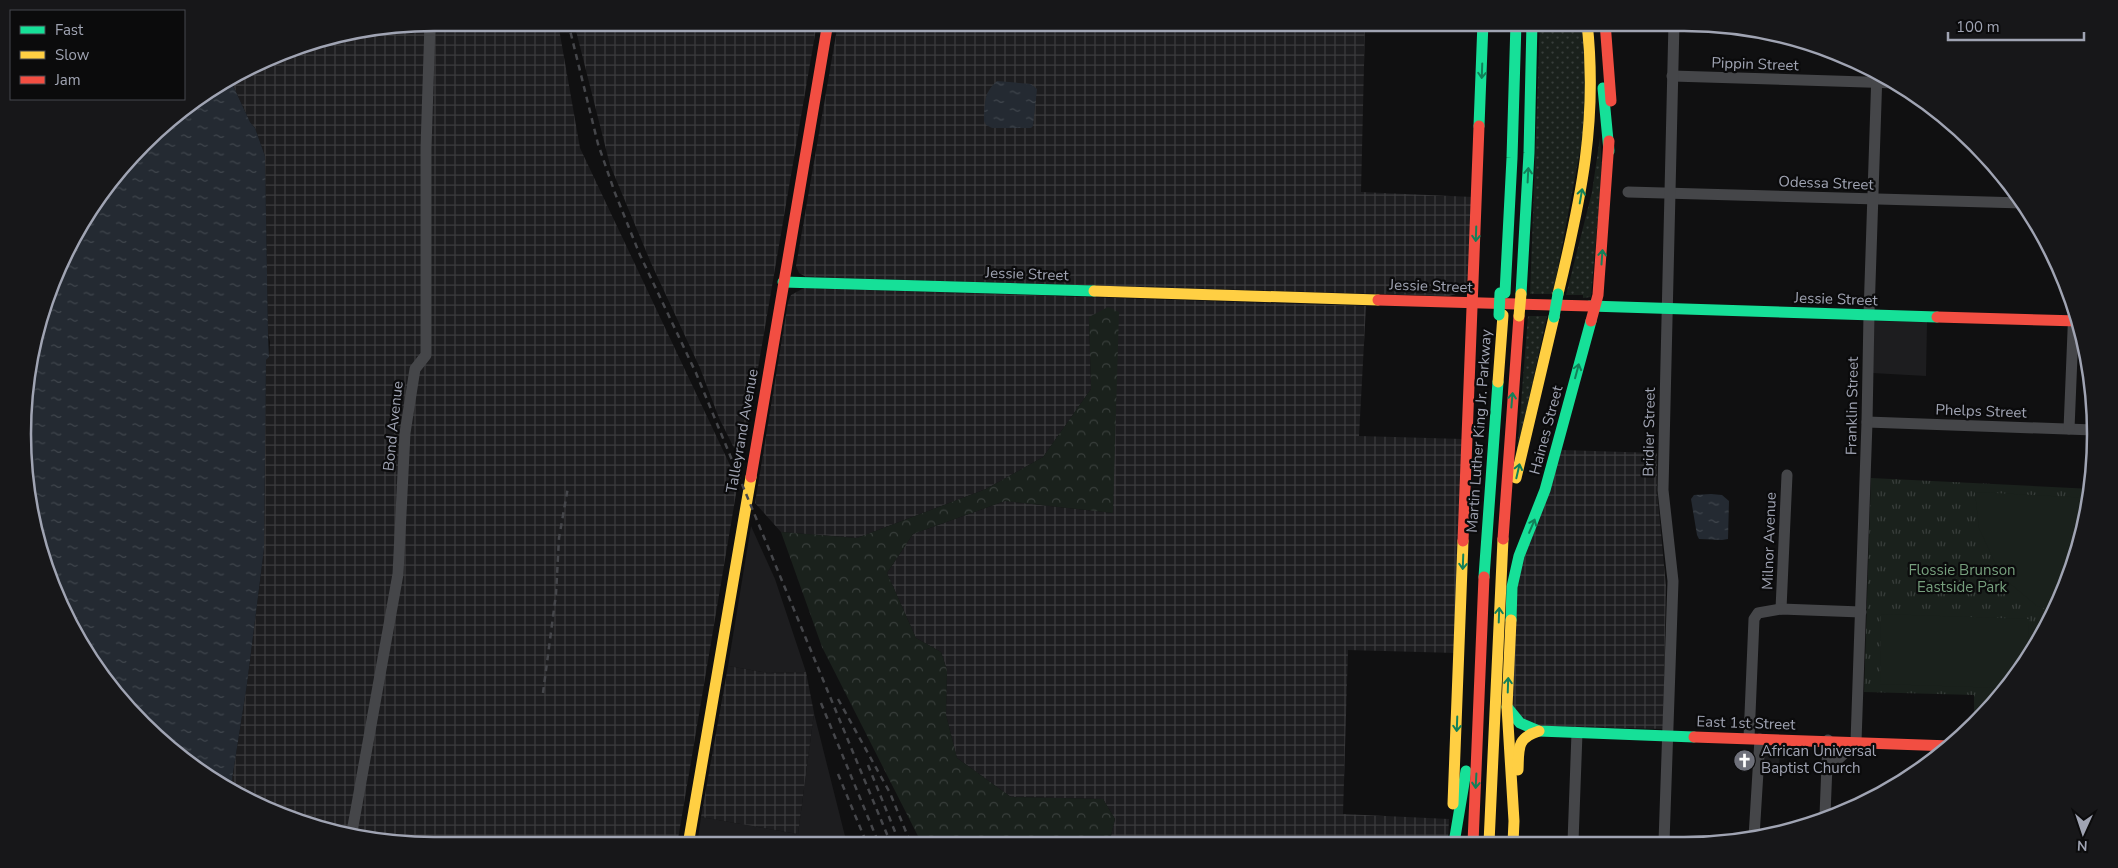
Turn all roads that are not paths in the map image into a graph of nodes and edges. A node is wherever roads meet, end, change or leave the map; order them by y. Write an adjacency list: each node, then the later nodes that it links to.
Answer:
1 (430, 31): 46 (street, Bond Avenue)
2 (826, 31): 19 (main road, Talleyrand Avenue)
3 (1484, 31): 21 (main road, one-way to 21)
4 (1505, 31): 20 (main road)
5 (1516, 31): 20 (main road, Martin Luther King Jr. Parkway)
6 (1532, 31): 31 (main road, Martin Luther King Jr. Parkway, one-way to 6, bridge)
7 (1590, 31): 31 (main road, one-way to 7, bridge)
8 (1591, 31): 14 (main road)
9 (1606, 31): 14 (main road, Haines Street)
10 (1674, 31): 11 (street, Bridier Street)
11 (1672, 76): 12 (street, Pippin Street); 16 (street, Bridier Street)
12 (1870, 77)
13 (1876, 80): 17 (street, Franklin Street)
14 (1609, 150): 22 (main road, Haines Street, one-way to 14)
15 (1628, 192): 16 (street, Odessa Street)
16 (1669, 193): 17 (street, Odessa Street); 23 (street, Bridier Street)
17 (1872, 199): 18 (street, Odessa Street); 24 (street, Franklin Street)
18 (2014, 203)
19 (783, 282): 21 (main road, Jessie Street); 48 (main road, Talleyrand Avenue)
20 (1502, 293): 34 (main road, Martin Luther King Jr. Parkway)
21 (1473, 303): 22 (main road, Jessie Street); 49 (main road, one-way to 49)
22 (1595, 306): 23 (main road, Jessie Street); 35 (main road, Haines Street, one-way to 22)
23 (1666, 308): 24 (main road, Jessie Street); 38 (street, Bridier Street)
24 (1869, 314): 25 (main road, Jessie Street); 27 (street, Franklin Street)
25 (2070, 321)
26 (2075, 338): 28 (street)
27 (1868, 422): 28 (street, Phelps Street); 33 (street, Franklin Street)
28 (2069, 428): 29 (street, Phelps Street)
29 (2087, 429)
30 (1787, 475): 32 (street, Milnor Avenue)
31 (1502, 536): 52 (main road, Martin Luther King Jr. Parkway, one-way to 31)
32 (1781, 609): 33 (street); 39 (street)
33 (1861, 612): 41 (street, Franklin Street)
34 (1480, 698): 50 (main road); 51 (main road, Martin Luther King Jr. Parkway, one-way to 51)
35 (1507, 707): 36 (main road, East 1st Street); 45 (main road, Haines Street)
36 (1539, 731): 37 (main road, East 1st Street); 45 (main road)
37 (1577, 733): 38 (main road, East 1st Street); 54 (street)
38 (1669, 736): 39 (main road, East 1st Street); 55 (street, Bridier Street)
39 (1755, 738): 40 (main road, East 1st Street); 47 (street)
40 (1828, 740): 41 (main road, East 1st Street); 43 (street)
41 (1856, 742): 42 (main road, East 1st Street); 43 (street)
42 (1939, 746)
43 (1827, 770): 44 (street)
44 (1825, 811)
45 (1514, 821): 53 (main road, Haines Street)
46 (353, 828)
47 (1754, 830)
48 (689, 837)
49 (1453, 837)
50 (1454, 837)
51 (1473, 837)
52 (1489, 837)
53 (1513, 837)
54 (1573, 837)
55 (1664, 837)

